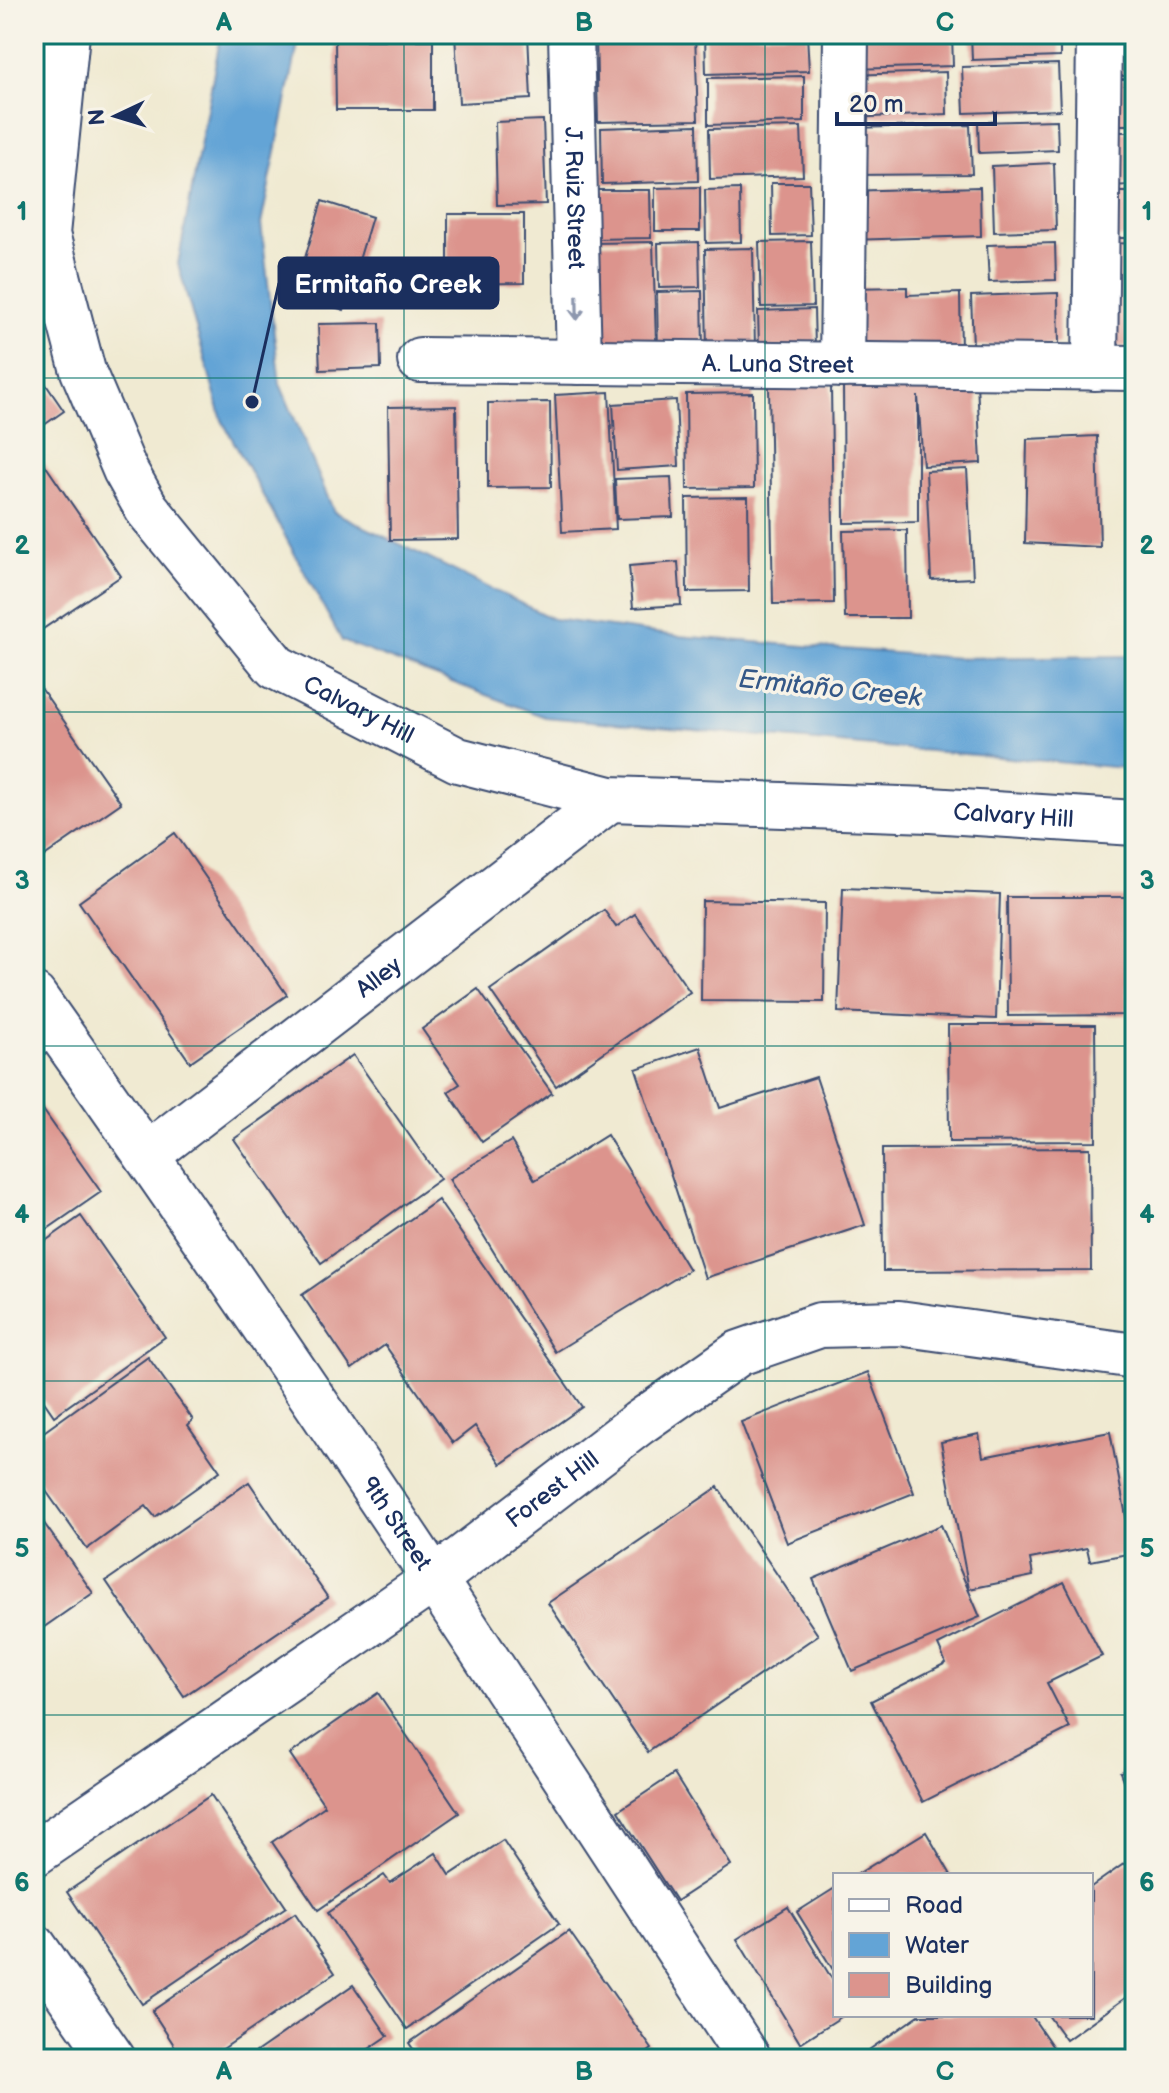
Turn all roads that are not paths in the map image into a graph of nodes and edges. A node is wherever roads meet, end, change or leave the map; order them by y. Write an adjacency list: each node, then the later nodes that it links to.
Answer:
1 (67, 34): 9 (street, Calvary Hill)
2 (571, 34): 6 (street, J. Ruiz Street, one-way to 6)
3 (846, 34): 7 (street)
4 (1099, 34): 8 (street)
5 (420, 360): 6 (street, A. Luna Street)
6 (579, 362): 7 (street, A. Luna Street)
7 (842, 365): 8 (street, A. Luna Street)
8 (1115, 368)
9 (610, 799): 10 (street, Calvary Hill); 12 (street, Alley)
10 (1135, 823)
11 (34, 996): 12 (street, 9th Street)
12 (147, 1155): 14 (street, 9th Street)
13 (1135, 1356): 14 (street, Forest Hill)
14 (436, 1578): 15 (street, Forest Hill); 18 (street, 9th Street)
15 (34, 1854)
16 (34, 1946): 17 (street)
17 (113, 2059)
18 (749, 2059)

